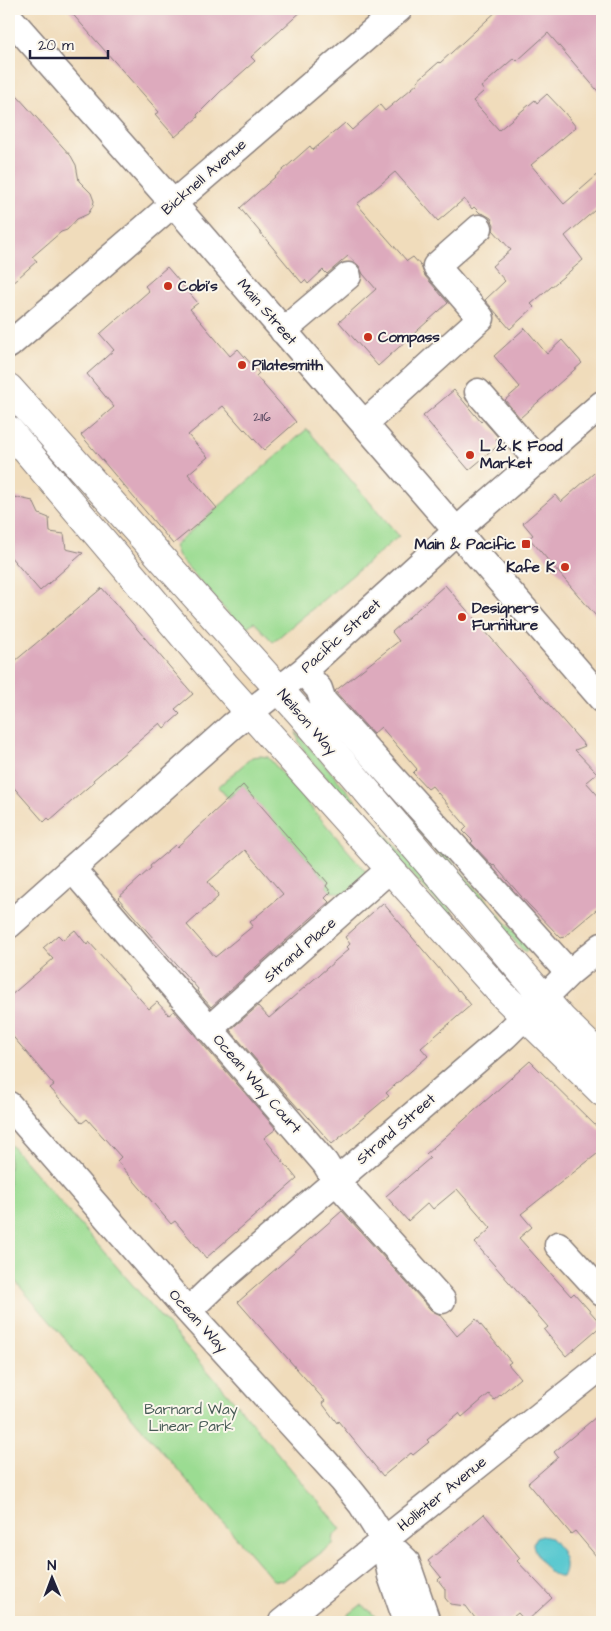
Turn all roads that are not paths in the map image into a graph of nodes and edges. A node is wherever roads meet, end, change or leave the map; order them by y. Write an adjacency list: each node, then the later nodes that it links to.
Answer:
1 (399, 9): 3 (street, Bicknell Avenue)
2 (9, 18): 3 (street, Main Street)
3 (173, 203): 6 (street, Main Street); 7 (street, Bicknell Avenue)
4 (479, 228): 11 (street)
5 (348, 276): 6 (street)
6 (283, 331): 11 (street, Main Street)
7 (9, 345)
8 (9, 388): 17 (main road, Neilson Way)
9 (478, 392): 13 (street)
10 (602, 404): 13 (street, Pacific Street)
11 (364, 424): 14 (street, Main Street)
12 (9, 430): 17 (main road, Neilson Way)
13 (538, 461): 14 (street, Pacific Street)
14 (457, 531): 15 (street, Pacific Street); 16 (street, Main Street)
15 (303, 671): 17 (street, Pacific Street); 22 (street)
16 (602, 699)
17 (265, 700): 18 (street, Pacific Street); 19 (main road, Neilson Way); 23 (main road, Neilson Way)
18 (72, 869): 20 (street, Pacific Street); 24 (street, Ocean Way Court)
19 (390, 870): 23 (main road, Neilson Way); 24 (street, Strand Place)
20 (9, 925)
21 (602, 946): 22 (street, Strand Street)
22 (569, 974): 23 (street, Strand Street)
23 (535, 1008): 25 (main road, Neilson Way); 26 (main road, Neilson Way); 28 (street, Strand Street)
24 (209, 1029): 28 (street, Ocean Way Court)
25 (602, 1058)
26 (602, 1092)
27 (9, 1105): 32 (street, Ocean Way)
28 (336, 1181): 31 (street, Ocean Way Court); 32 (street, Strand Street)
29 (558, 1245): 30 (street)
30 (602, 1293)
31 (442, 1300)
32 (188, 1311): 34 (street, Ocean Way)
33 (602, 1366): 34 (street, Hollister Avenue)
34 (384, 1540): 35 (street, Hollister Avenue); 36 (street); 37 (street)
35 (282, 1622)
36 (407, 1622)
37 (428, 1622)

